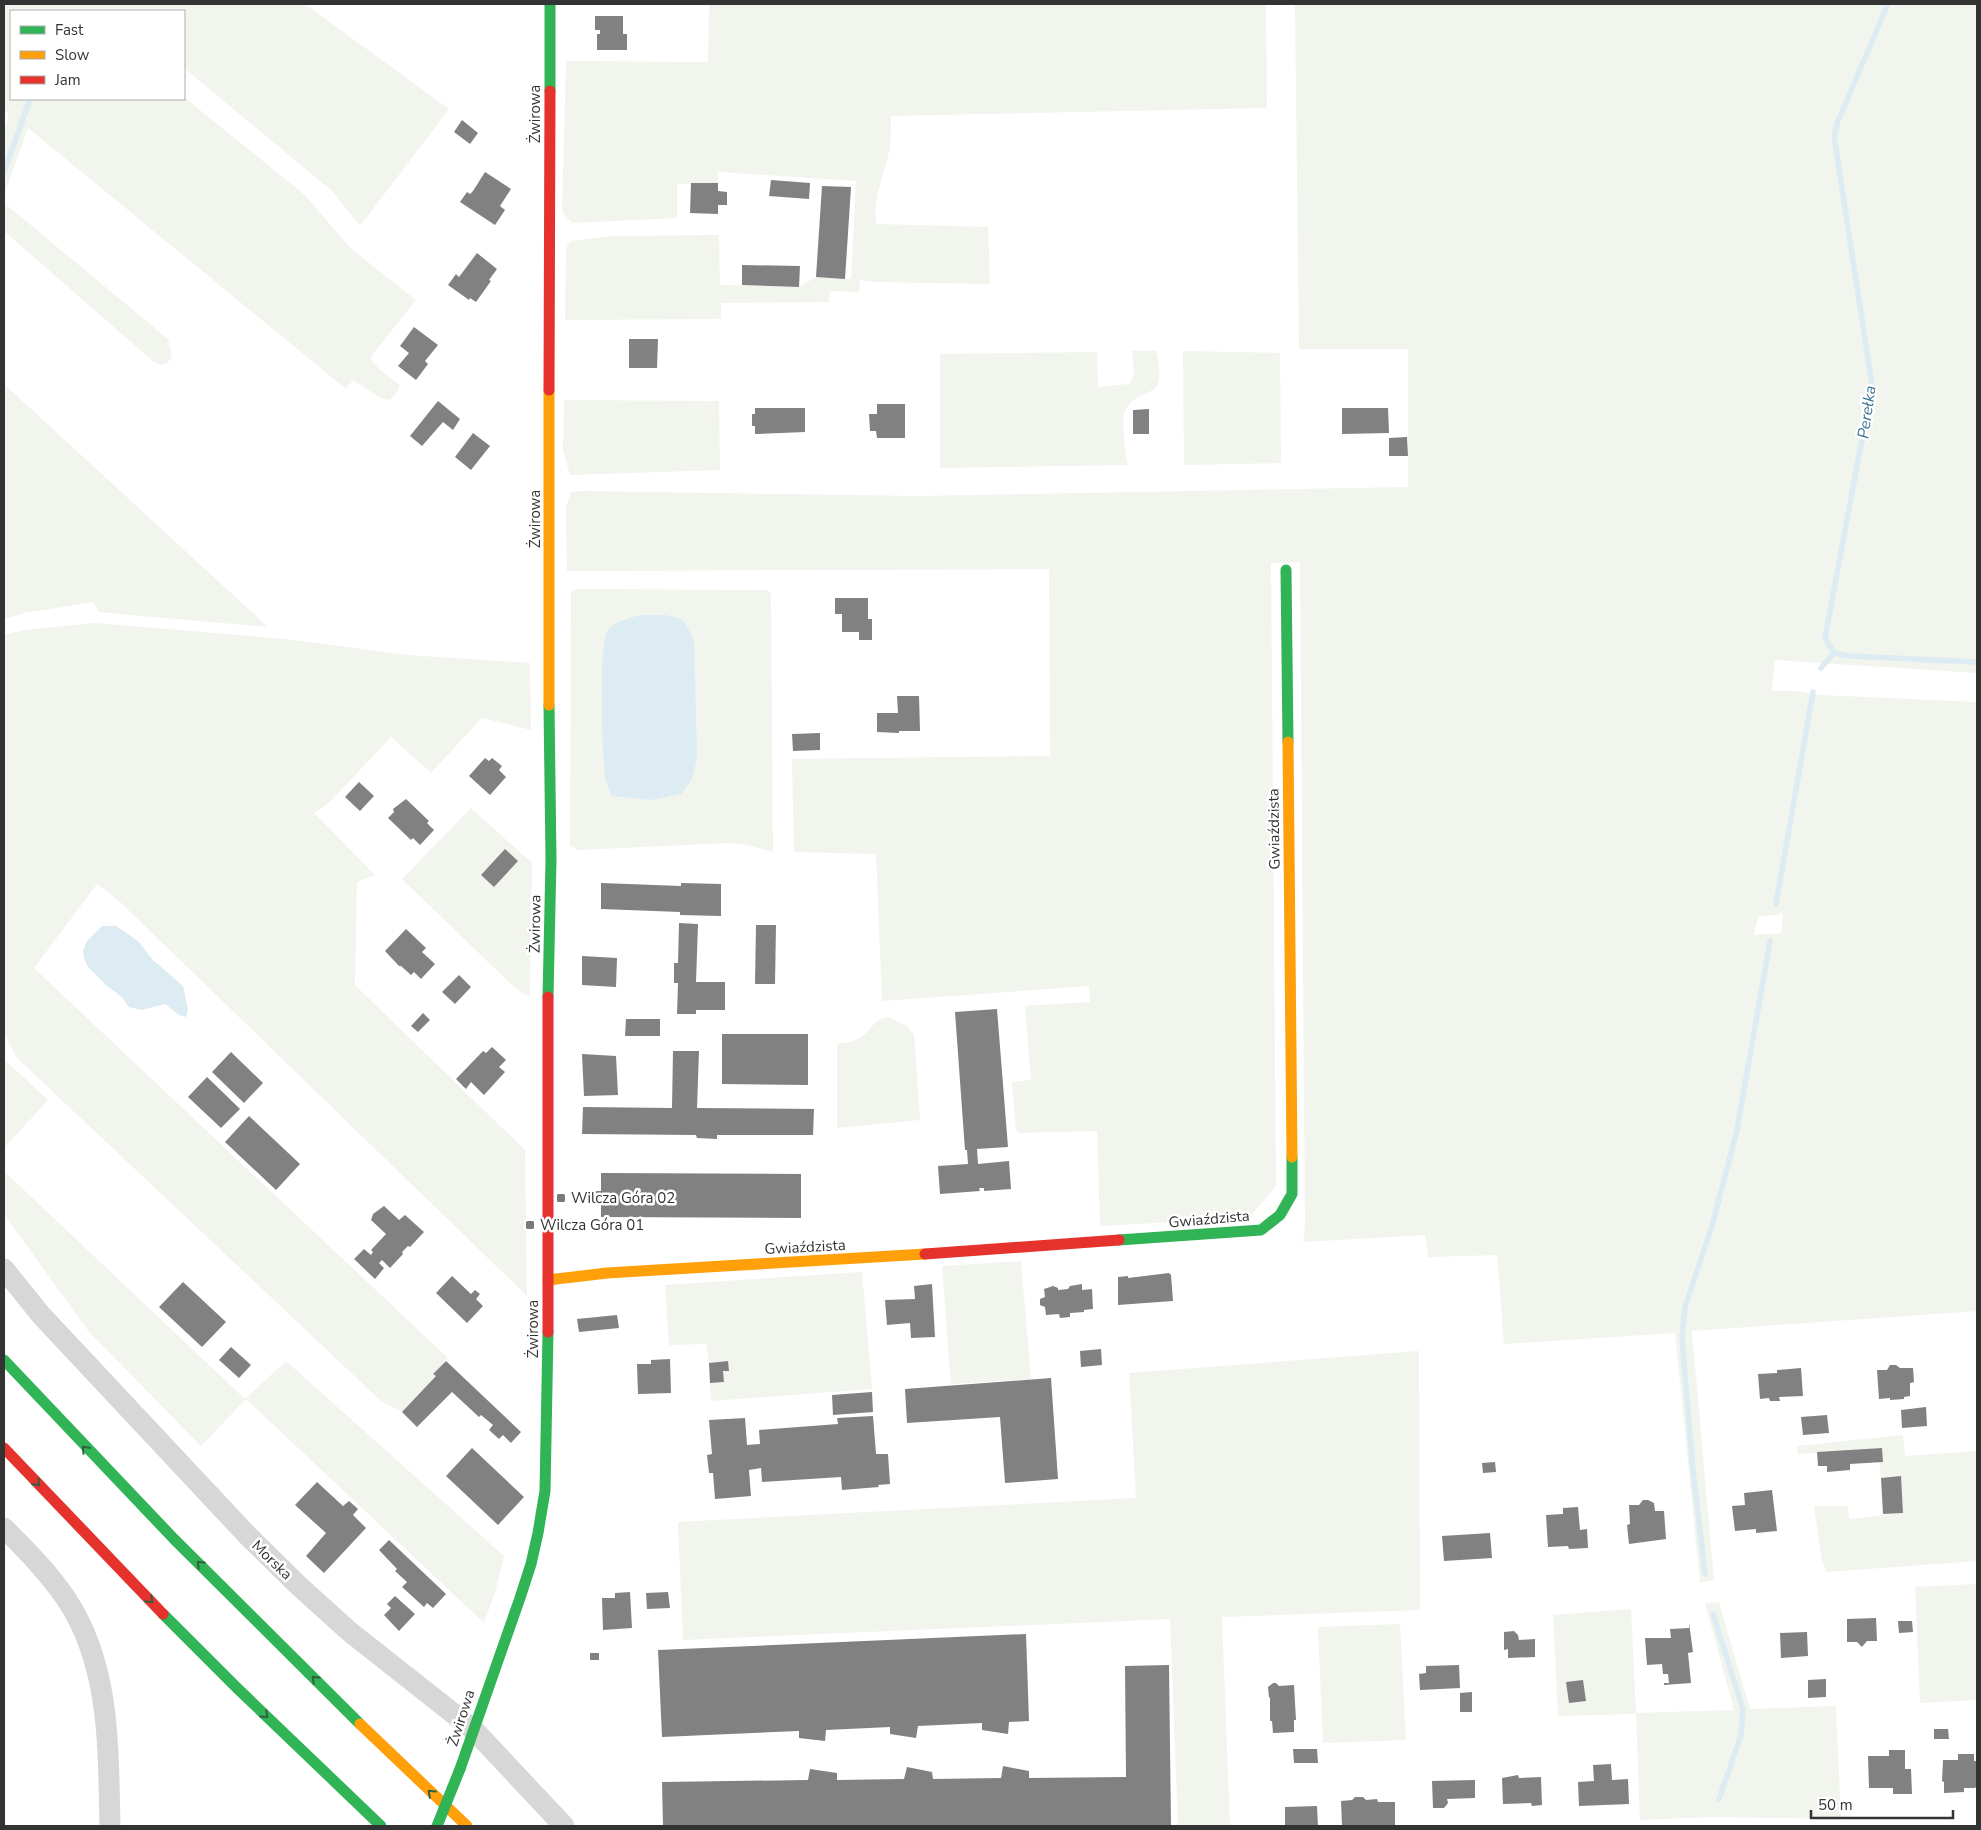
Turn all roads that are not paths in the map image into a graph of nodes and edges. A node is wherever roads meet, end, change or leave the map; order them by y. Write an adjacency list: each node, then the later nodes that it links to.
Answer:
1 (550, 4): 4 (main road, Żwirowa)
2 (1286, 570): 4 (main road, Gwiaździsta)
3 (4, 1270): 8 (street, Morska)
4 (548, 1280): 8 (main road, Żwirowa)
5 (4, 1360): 12 (main road, one-way to 5)
6 (4, 1448): 10 (main road, one-way to 10)
7 (4, 1528): 9 (street)
8 (472, 1730): 11 (main road, Żwirowa, bridge); 13 (street, Morska)
9 (110, 1826)
10 (381, 1826)
11 (437, 1826)
12 (467, 1826)
13 (564, 1826)

